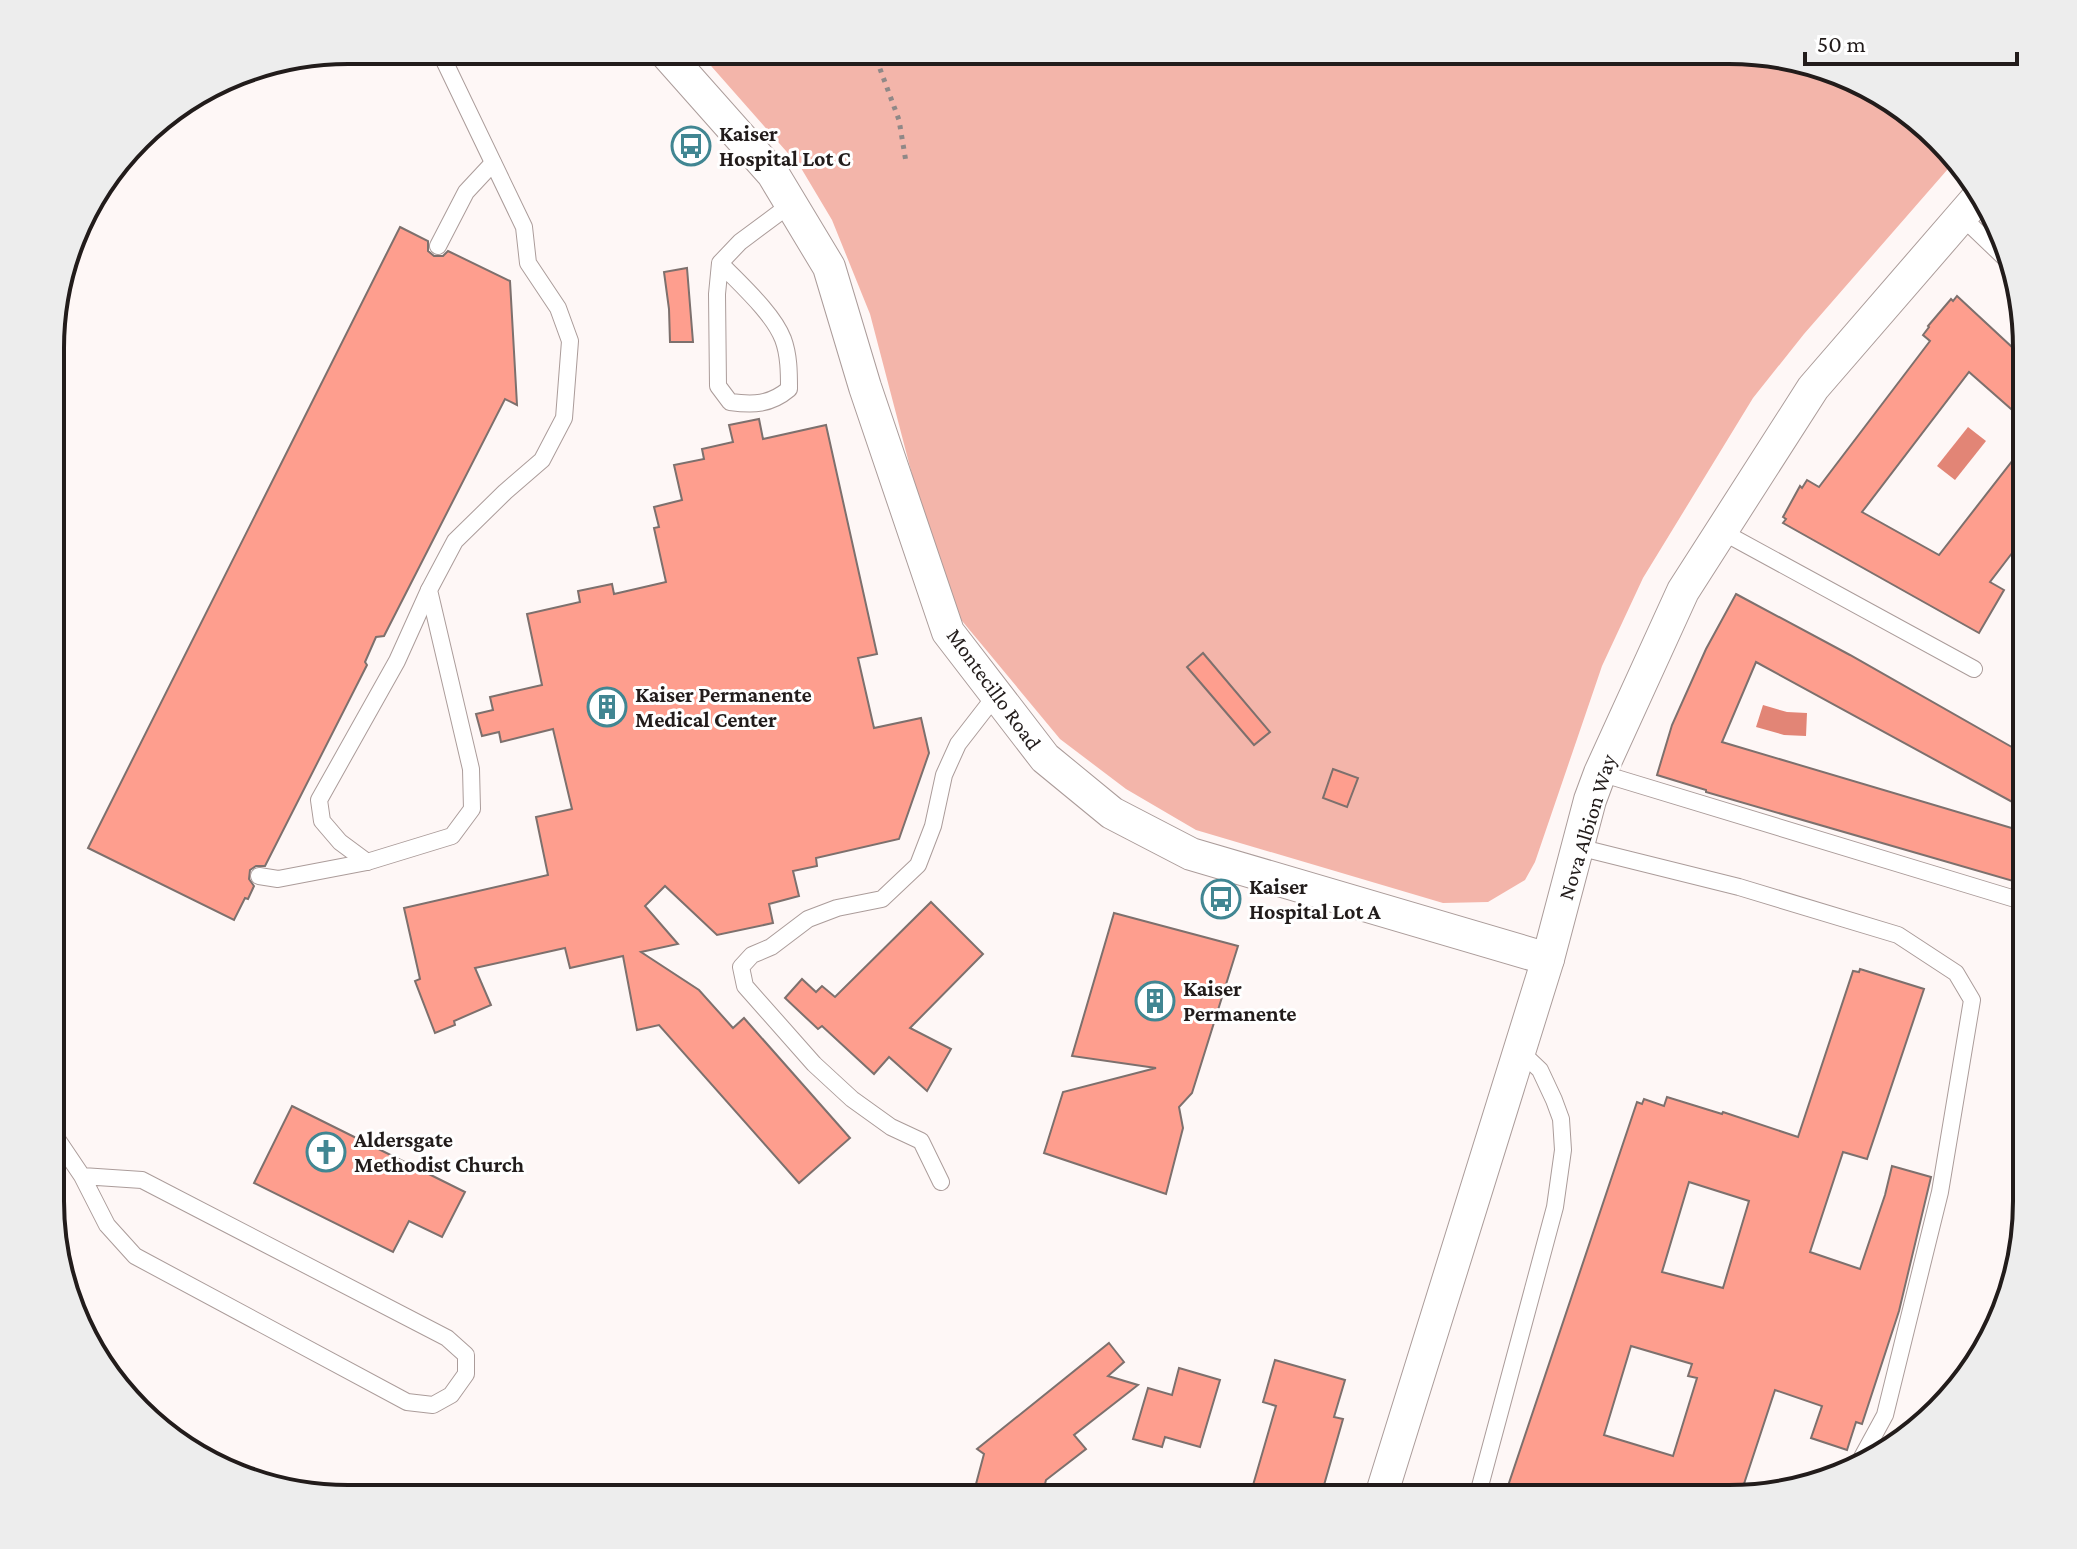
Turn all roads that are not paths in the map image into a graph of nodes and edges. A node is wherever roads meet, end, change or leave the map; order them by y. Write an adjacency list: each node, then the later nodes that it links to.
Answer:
1 (446, 64): 3 (lane)
2 (675, 64): 4 (street, Montecillo Road)
3 (493, 163): 7 (lane); 10 (lane)
4 (791, 204): 8 (lane); 12 (street, Montecillo Road)
5 (1970, 206): 6 (lane); 9 (street, Nova Albion Way)
6 (1988, 233)
7 (438, 246)
8 (720, 263): 8 (lane)
9 (1721, 531): 11 (lane); 13 (street, Nova Albion Way)
10 (429, 590): 15 (lane); 15 (lane)
11 (1974, 669)
12 (996, 695): 18 (street, Montecillo Road); 22 (lane)
13 (1600, 773): 14 (street, Nova Albion Way); 17 (lane)
14 (1578, 847): 18 (street, Nova Albion Way); 23 (lane)
15 (367, 862): 16 (lane)
16 (259, 876)
17 (2012, 898)
18 (1548, 959): 19 (street, Nova Albion Way)
19 (1519, 1050): 24 (street, Nova Albion Way); 25 (lane)
20 (65, 1151): 21 (lane)
21 (82, 1176): 21 (lane)
22 (941, 1182)
23 (1866, 1450)
24 (1384, 1485)
25 (1480, 1485)

